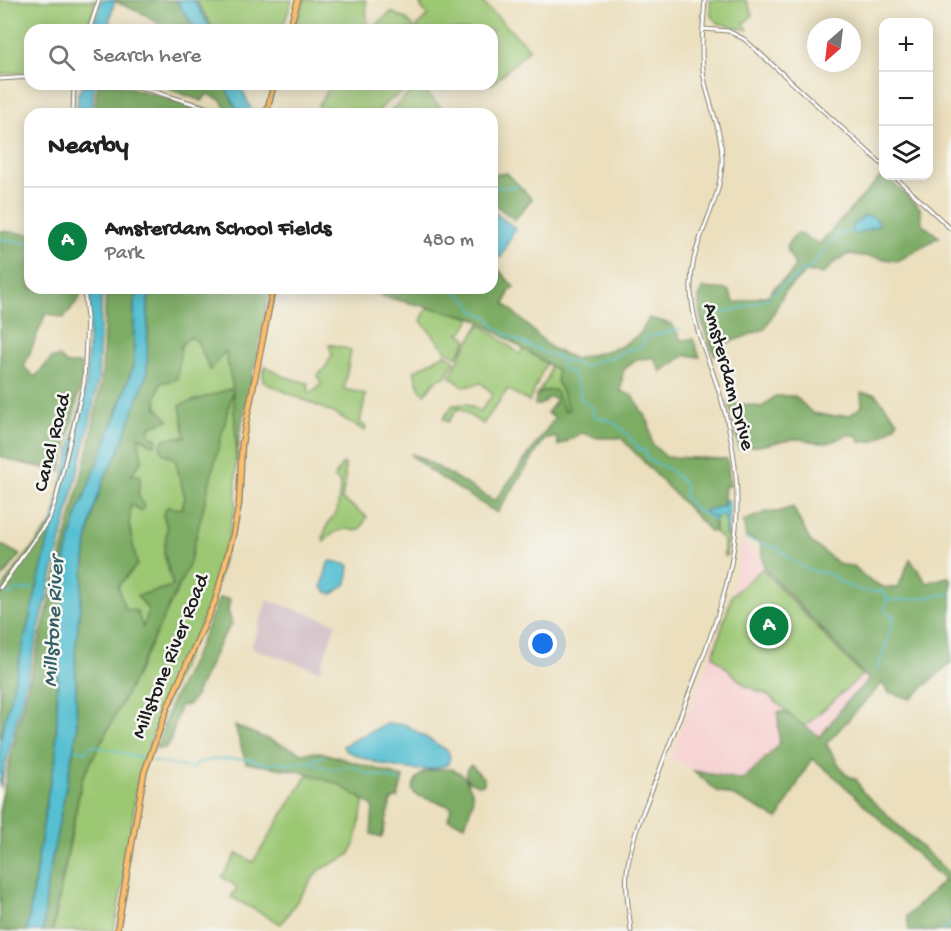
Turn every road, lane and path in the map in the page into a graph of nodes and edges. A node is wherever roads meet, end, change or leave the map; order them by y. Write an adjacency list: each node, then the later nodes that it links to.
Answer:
1 (99, 0): 4 (street)
2 (298, 0): 5 (main road)
3 (705, 0): 6 (street, Amsterdam Drive)
4 (91, 24)
5 (292, 24)
6 (703, 29): 15 (street); 22 (street, Amsterdam Drive)
7 (24, 77): 8 (street)
8 (0, 79)
9 (74, 90): 12 (street)
10 (149, 90): 13 (street)
11 (272, 90): 14 (main road)
12 (73, 108)
13 (207, 108)
14 (268, 108)
15 (879, 161)
16 (898, 180): 17 (street)
17 (951, 230)
18 (85, 294): 20 (street, Canal Road)
19 (272, 294): 21 (main road, Millstone River Road)
20 (0, 588)
21 (117, 931)
22 (632, 931)

